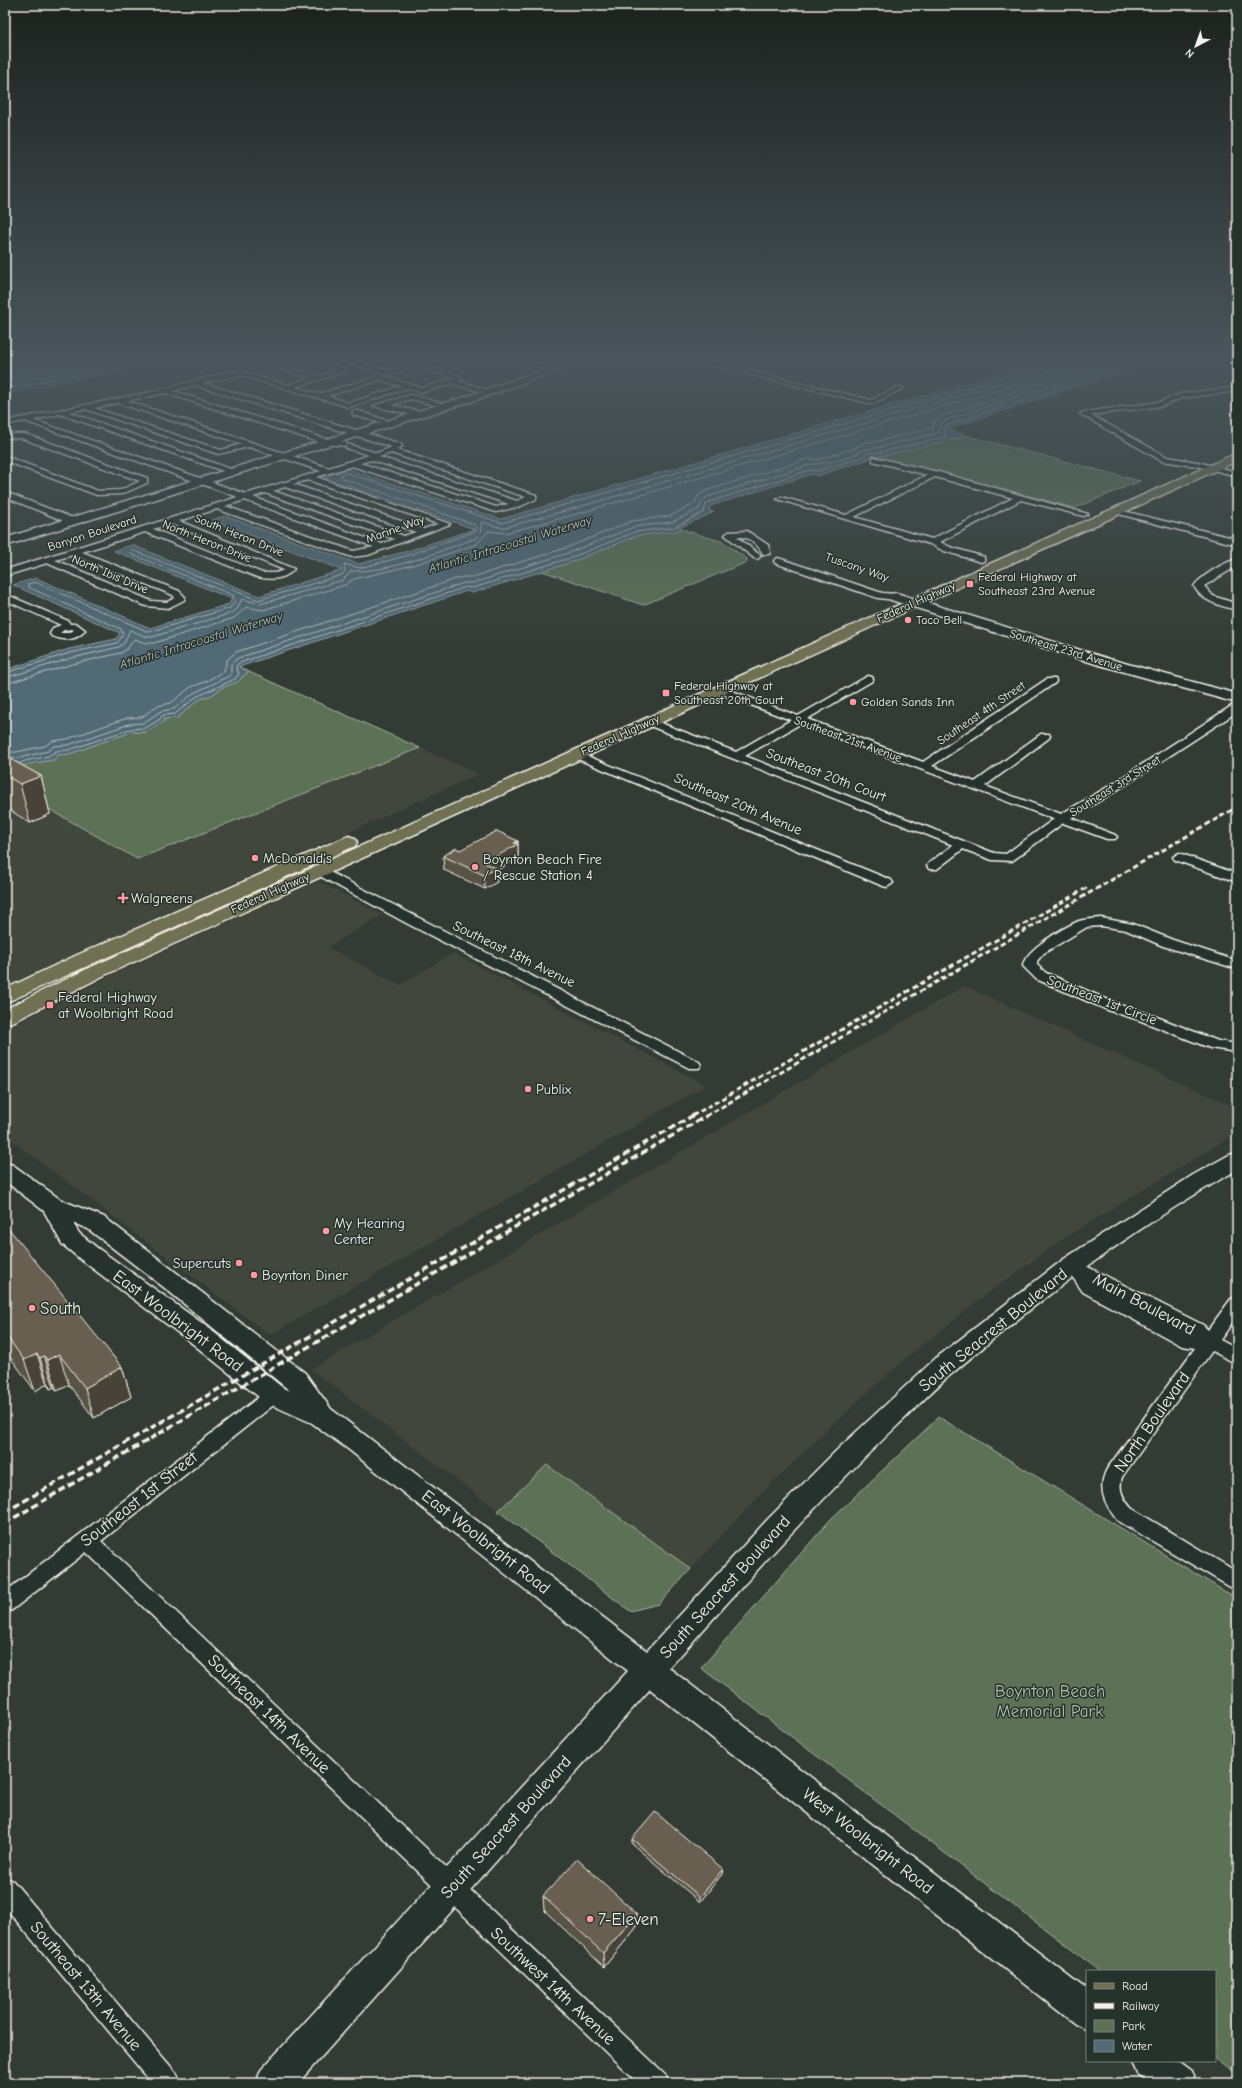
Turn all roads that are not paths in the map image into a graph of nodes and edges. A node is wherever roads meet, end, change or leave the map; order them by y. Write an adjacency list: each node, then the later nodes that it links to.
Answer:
1 (6, 458): 25 (street)
2 (84, 458): 25 (street)
3 (137, 458): 22 (street)
4 (196, 458): 17 (street)
5 (273, 458): 17 (main road)
6 (295, 458): 16 (street)
7 (366, 458): 14 (street, Banyan Boulevard)
8 (381, 458): 32 (street)
9 (417, 458): 32 (street)
10 (1164, 458): 15 (street)
11 (1217, 458): 15 (main road, Federal Highway)
12 (1232, 458): 15 (main road, Federal Highway)
13 (876, 459): 19 (street)
14 (351, 463): 16 (street, Banyan Boulevard); 32 (street)
15 (1207, 465): 18 (street); 20 (street); 24 (main road, Federal Highway); 35 (main road, Federal Highway)
16 (330, 470): 21 (street, Banyan Boulevard)
17 (232, 471): 22 (main road)
18 (1237, 471)
19 (935, 474): 30 (street); 37 (street)
20 (1237, 474)
21 (310, 478): 23 (street, Banyan Boulevard); 41 (street, Marine Way)
22 (201, 481): 28 (main road); 29 (street)
23 (284, 484): 26 (street, Banyan Boulevard); 41 (street)
24 (1146, 486): 34 (main road, Federal Highway); 35 (main road)
25 (129, 490): 28 (street)
26 (263, 490): 29 (street, Banyan Boulevard); 43 (street)
27 (5, 494): 38 (street)
28 (148, 497): 38 (main road)
29 (243, 497): 33 (street, Banyan Boulevard); 47 (street)
30 (1021, 497): 36 (street); 45 (street)
31 (781, 499): 37 (street)
32 (518, 504)
33 (217, 506): 39 (street, Banyan Boulevard); 47 (street, Marine Way)
34 (1102, 506): 36 (main road, Federal Highway); 42 (main road)
35 (1118, 511): 42 (main road, Federal Highway); 46 (street)
36 (1084, 514): 53 (main road, Federal Highway)
37 (846, 518): 45 (street)
38 (70, 520): 44 (main road)
39 (171, 521): 40 (street, Banyan Boulevard); 56 (street, South Heron Drive)
40 (145, 529): 48 (street, Banyan Boulevard); 56 (street, North Heron Drive)
41 (424, 532): 43 (street, Marine Way)
42 (1068, 533): 53 (main road, Federal Highway)
43 (403, 539): 47 (street, Marine Way)
44 (5, 542)
45 (933, 542): 53 (street)
46 (1237, 542)
47 (382, 548)
48 (74, 552): 51 (street, Banyan Boulevard); 51 (street, North Ibis Drive)
49 (766, 552): 50 (street, Tuscany Way); 52 (street); 52 (street)
50 (780, 559): 52 (street, Tuscany Way); 58 (street, Tuscany Way)
51 (47, 560): 55 (street, Banyan Boulevard)
52 (762, 560)
53 (987, 561): 58 (main road, Federal Highway); 59 (main road, Federal Highway)
54 (1237, 562): 60 (street)
55 (5, 573)
56 (260, 575)
57 (5, 597): 61 (street)
58 (896, 597): 59 (main road, Southeast 23rd Avenue); 64 (main road, Federal Highway)
59 (913, 603): 64 (main road, Federal Highway); 65 (main road, Southeast 23rd Avenue)
60 (1237, 606)
61 (66, 627)
62 (868, 679): 67 (street)
63 (1051, 681): 72 (street, Southeast 4th Street)
64 (708, 691): 67 (street, Southeast 21st Avenue); 68 (main road, Federal Highway); 80 (main road, Federal Highway)
65 (1237, 699)
66 (1237, 707): 74 (street, Southeast 3rd Street)
67 (800, 721): 71 (street); 72 (street, Southeast 21st Avenue)
68 (649, 722): 70 (main road, Federal Highway); 71 (street, Southeast 20th Court)
69 (1045, 736): 73 (street)
70 (577, 755): 80 (main road, Federal Highway); 82 (street, Southeast 20th Avenue)
71 (737, 756): 76 (street, Southeast 20th Court)
72 (925, 766): 73 (street, Southeast 21st Avenue)
73 (977, 786): 74 (street, Southeast 21st Avenue)
74 (1063, 818): 75 (street, Southeast 21st Avenue); 77 (street, Southeast 3rd Street)
75 (1111, 837)
76 (961, 844): 77 (street, Southeast 20th Court); 79 (street)
77 (992, 856)
78 (1179, 857): 81 (street)
79 (933, 866)
80 (310, 870): 84 (main road, Federal Highway); 85 (main road, Federal Highway); 87 (street, Southeast 18th Avenue)
81 (1237, 878)
82 (887, 883)
83 (1237, 965): 86 (street, Southeast 1st Circle)
84 (5, 997)
85 (5, 1016)
86 (1237, 1048)
87 (694, 1065)
88 (1237, 1160): 91 (main road, South Seacrest Boulevard)
89 (5, 1170): 90 (main road, East Woolbright Road)
90 (53, 1206): 95 (main road, East Woolbright Road); 96 (main road, East Woolbright Road)
91 (1072, 1265): 93 (street, Main Boulevard); 100 (main road, South Seacrest Boulevard)
92 (1237, 1303): 93 (street, North Boulevard)
93 (1209, 1342): 94 (street, Main Boulevard); 98 (street, North Boulevard)
94 (1237, 1357)
95 (274, 1395): 96 (main road, East Woolbright Road); 97 (street, Southeast 1st Street)
96 (321, 1416): 100 (main road, East Woolbright Road)
97 (87, 1540): 99 (street, Southeast 1st Street); 101 (street, Southeast 14th Avenue)
98 (1237, 1582)
99 (5, 1604)
100 (649, 1670): 101 (main road, South Seacrest Boulevard); 103 (main road, West Woolbright Road)
101 (450, 1888): 106 (main road, South Seacrest Boulevard); 107 (street, Southwest 14th Avenue)
102 (5, 1889): 105 (street, Southeast 13th Avenue)
103 (1086, 2011)
104 (1151, 2062): 108 (main road)
105 (168, 2083)
106 (274, 2083)
107 (656, 2083)
108 (1178, 2083)

